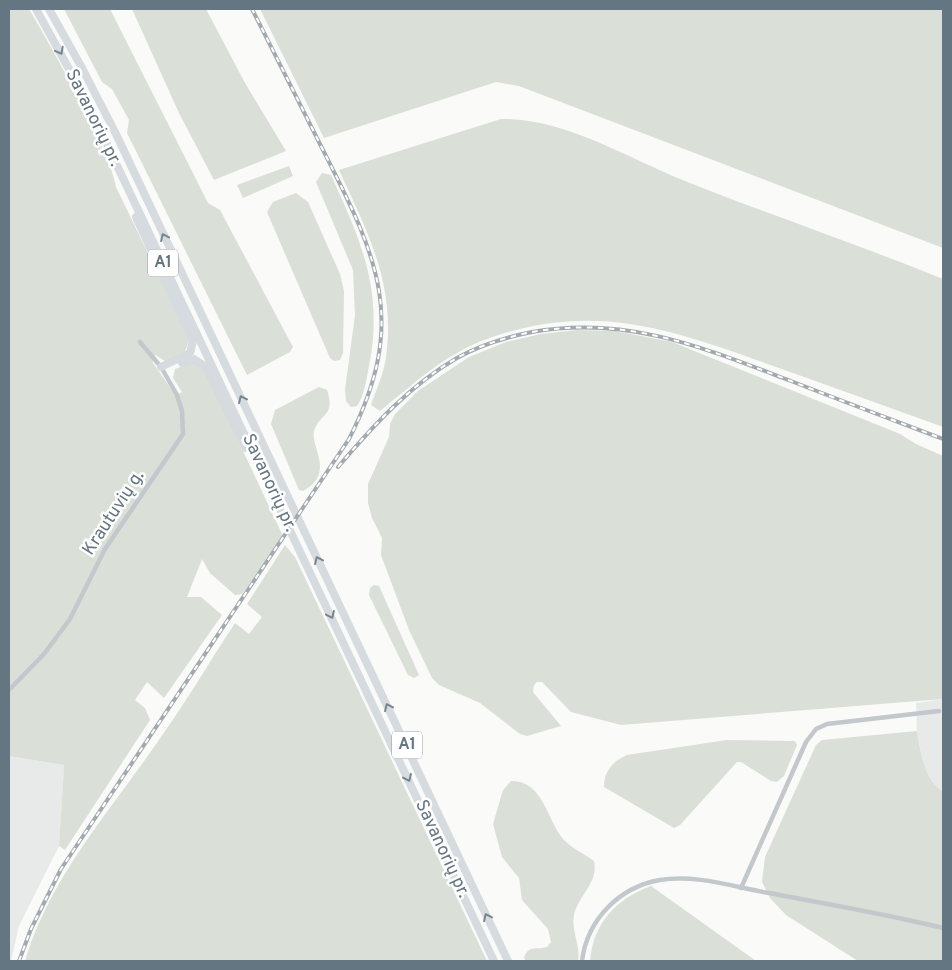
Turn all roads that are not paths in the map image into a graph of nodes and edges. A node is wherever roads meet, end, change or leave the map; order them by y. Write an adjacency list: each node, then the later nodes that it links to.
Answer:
1 (36, 9): 3 (highway, Savanorių pr. / A1, one-way to 3)
2 (49, 9): 12 (highway, Savanorių pr. / A1, one-way to 2)
3 (85, 98): 5 (highway); 6 (highway, Savanorių pr. / A1)
4 (140, 342): 5 (street, Krautuvių g.)
5 (163, 370): 6 (highway); 7 (street, Krautuvių g.)
6 (286, 520): 11 (highway, Savanorių pr. / A1, one-way to 11)
7 (9, 690)
8 (939, 711): 9 (street)
9 (741, 888): 10 (street); 13 (street)
10 (943, 928)
11 (494, 961)
12 (508, 961)
13 (582, 961)

